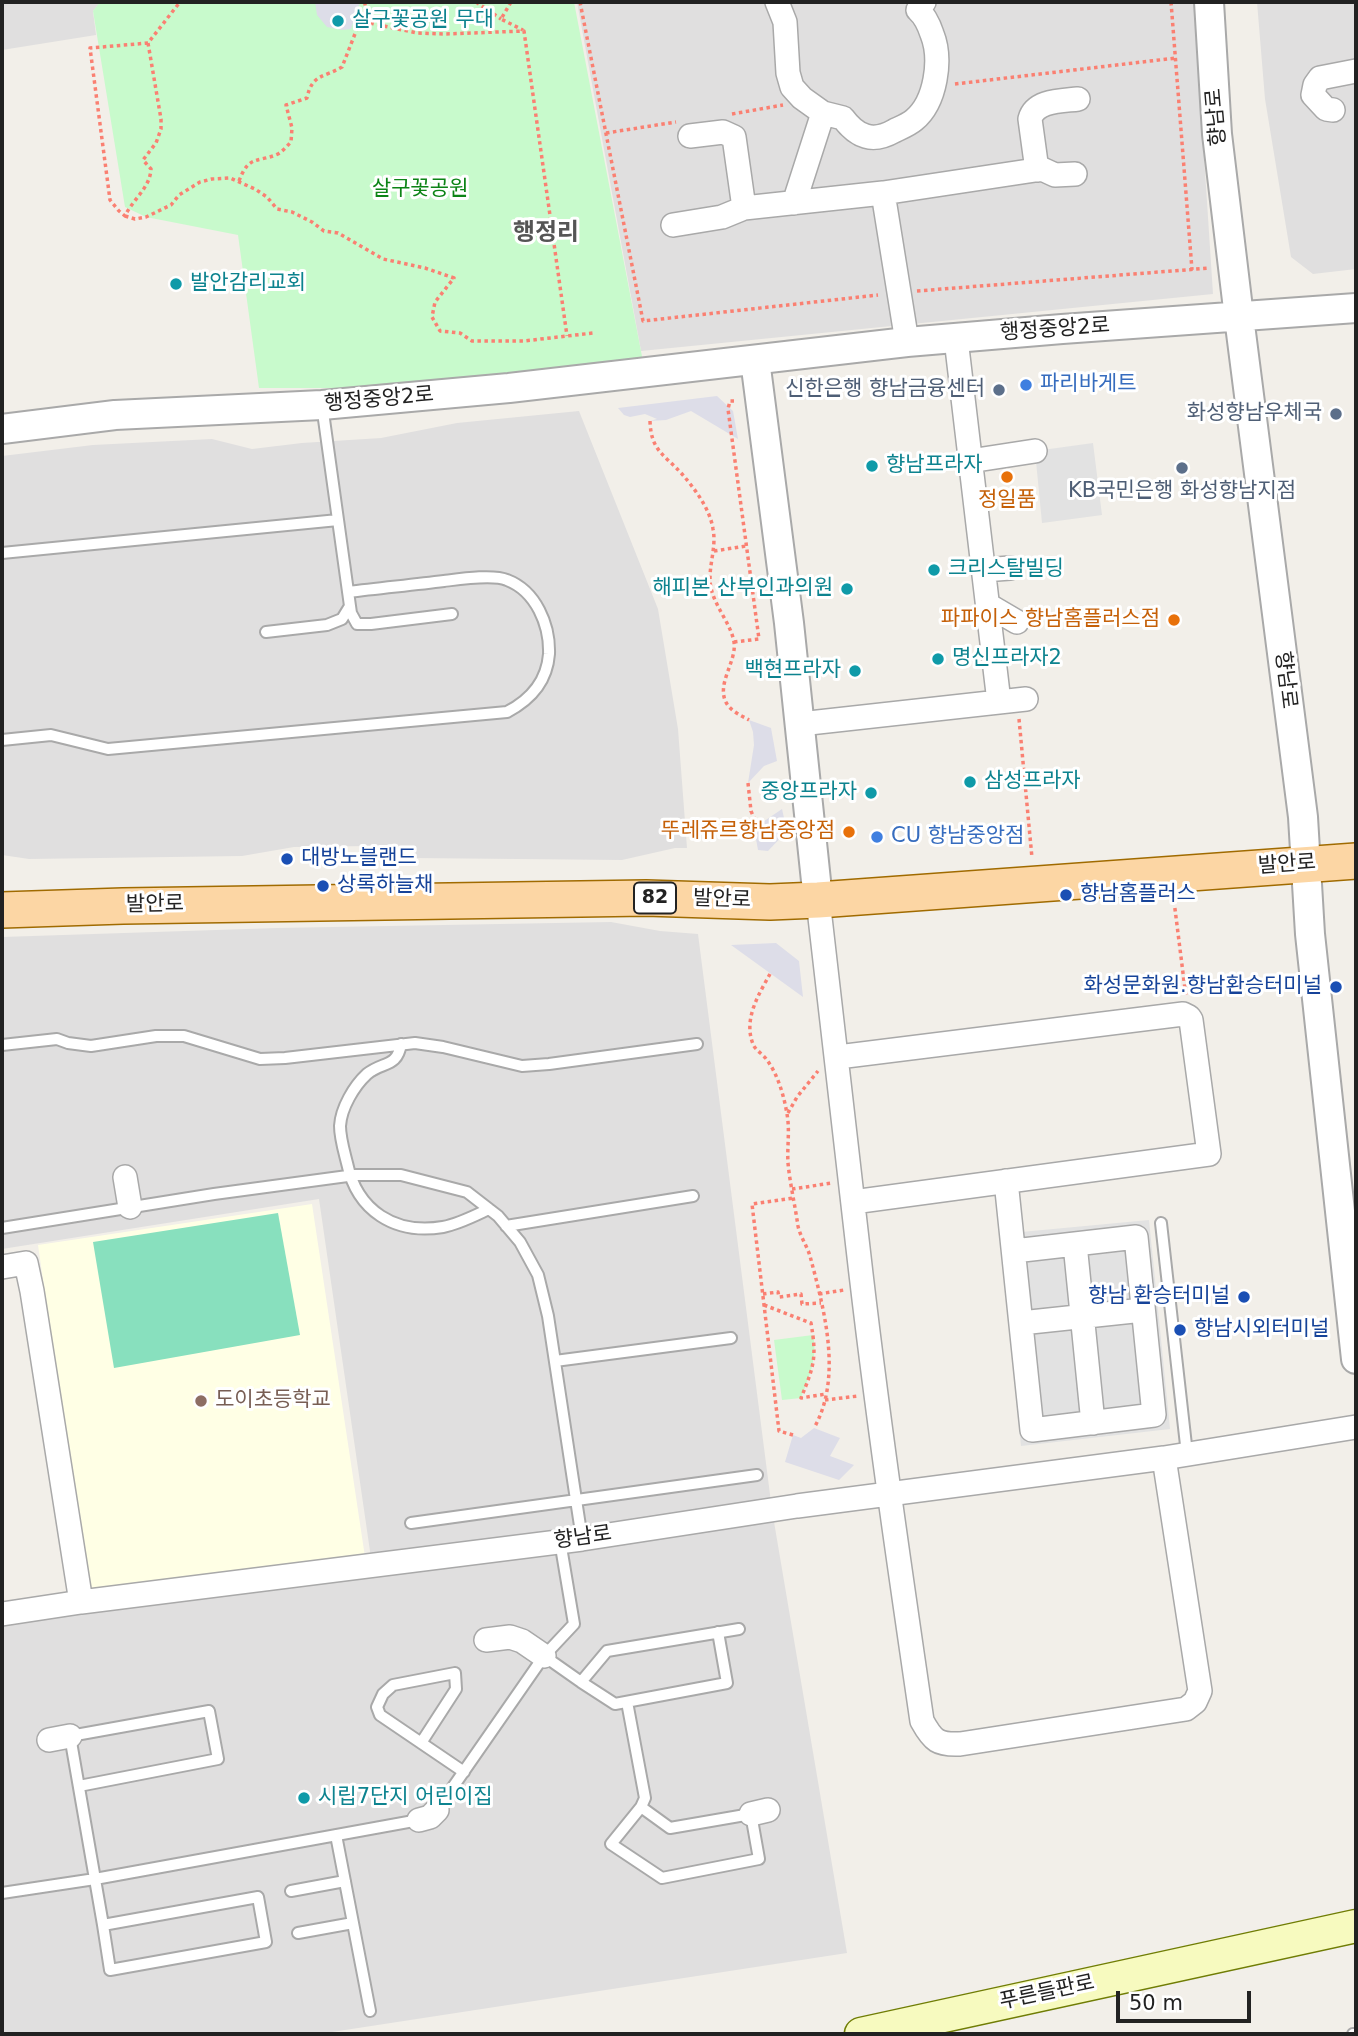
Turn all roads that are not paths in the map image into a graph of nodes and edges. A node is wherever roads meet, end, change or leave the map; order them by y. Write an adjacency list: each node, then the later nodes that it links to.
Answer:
1 (777, 2): 7 (street)
2 (924, 2): 7 (street)
3 (1209, 2): 16 (street, 향남로)
4 (1356, 71): 6 (street)
5 (1078, 99): 9 (street)
6 (1333, 110)
7 (823, 113): 12 (street)
8 (691, 136): 13 (street)
9 (1037, 170): 10 (street); 11 (street)
10 (1075, 174)
11 (883, 193): 12 (street); 18 (street)
12 (794, 203): 13 (street)
13 (744, 208): 14 (street)
14 (673, 225)
15 (1356, 308): 16 (street, 행정중앙2로)
16 (1239, 317): 17 (street, 행정중앙2로); 37 (street, 향남로)
17 (956, 339): 18 (street, 행정중앙2로); 22 (street)
18 (907, 342): 19 (street, 행정중앙2로)
19 (755, 360): 20 (street, 행정중앙2로); 34 (street)
20 (322, 405): 21 (street, 행정중앙2로); 24 (lane)
21 (2, 429)
22 (974, 451): 23 (street); 27 (street)
23 (1035, 451)
24 (338, 520): 25 (lane); 28 (lane)
25 (2, 553)
26 (1010, 568): 27 (street)
27 (984, 570): 29 (street)
28 (348, 592): 30 (lane); 35 (lane)
29 (988, 605): 32 (street); 34 (street)
30 (349, 606): 31 (lane); 33 (lane)
31 (452, 614)
32 (1017, 622)
33 (266, 632)
34 (800, 724): 38 (street)
35 (2, 740)
36 (1356, 861): 37 (main road, 발안로 / 82)
37 (1307, 864): 38 (main road, 발안로 / 82); 61 (street, 향남로)
38 (818, 900): 39 (main road, 발안로 / 82); 43 (street)
39 (2, 910)
40 (401, 1044): 41 (lane); 42 (lane); 44 (lane)
41 (697, 1044)
42 (2, 1045)
43 (838, 1057): 46 (street); 47 (street)
44 (349, 1176): 49 (lane); 50 (lane); 50 (lane)
45 (125, 1177): 49 (street)
46 (1006, 1181): 47 (street); 55 (street)
47 (852, 1191): 68 (street)
48 (693, 1196): 52 (lane)
49 (130, 1208): 53 (lane)
50 (489, 1209): 52 (lane)
51 (1161, 1223): 65 (lane)
52 (506, 1226): 62 (lane)
53 (2, 1228)
54 (1075, 1244): 55 (street); 57 (street); 58 (street)
55 (1014, 1251): 59 (street)
56 (2, 1267): 72 (street)
57 (1143, 1310): 58 (street); 63 (street)
58 (1082, 1317): 59 (street); 63 (street)
59 (1021, 1324): 63 (street)
60 (731, 1338): 62 (lane)
61 (1356, 1359)
62 (555, 1361): 69 (lane)
63 (1093, 1423)
64 (1356, 1427): 65 (street, 향남로)
65 (1187, 1454): 66 (street, 향남로)
66 (1164, 1458): 68 (street, 향남로); 68 (street)
67 (757, 1475): 69 (lane)
68 (889, 1496): 71 (street, 향남로)
69 (576, 1500): 70 (lane); 71 (lane)
70 (411, 1523)
71 (571, 1540): 72 (street, 향남로); 77 (lane)
72 (80, 1602): 73 (street, 향남로)
73 (2, 1614)
74 (739, 1629): 75 (lane)
75 (718, 1632): 78 (lane); 79 (lane)
76 (486, 1640): 77 (street)
77 (544, 1656): 78 (lane); 81 (lane)
78 (581, 1682): 79 (lane)
79 (628, 1702): 83 (lane)
80 (421, 1743): 80 (lane); 81 (lane)
81 (464, 1772): 84 (lane)
82 (79, 1786): 82 (lane); 85 (lane)
83 (641, 1807): 83 (lane)
84 (335, 1835): 85 (lane); 86 (lane)
85 (95, 1879): 88 (lane); 90 (lane)
86 (345, 1881): 87 (lane); 89 (lane)
87 (291, 1891)
88 (2, 1893)
89 (353, 1923): 92 (lane); 93 (lane)
90 (103, 1925): 90 (lane)
91 (1356, 1926): 94 (main road, 푸른들판로)
92 (298, 1933)
93 (370, 2011)
94 (861, 2034)

